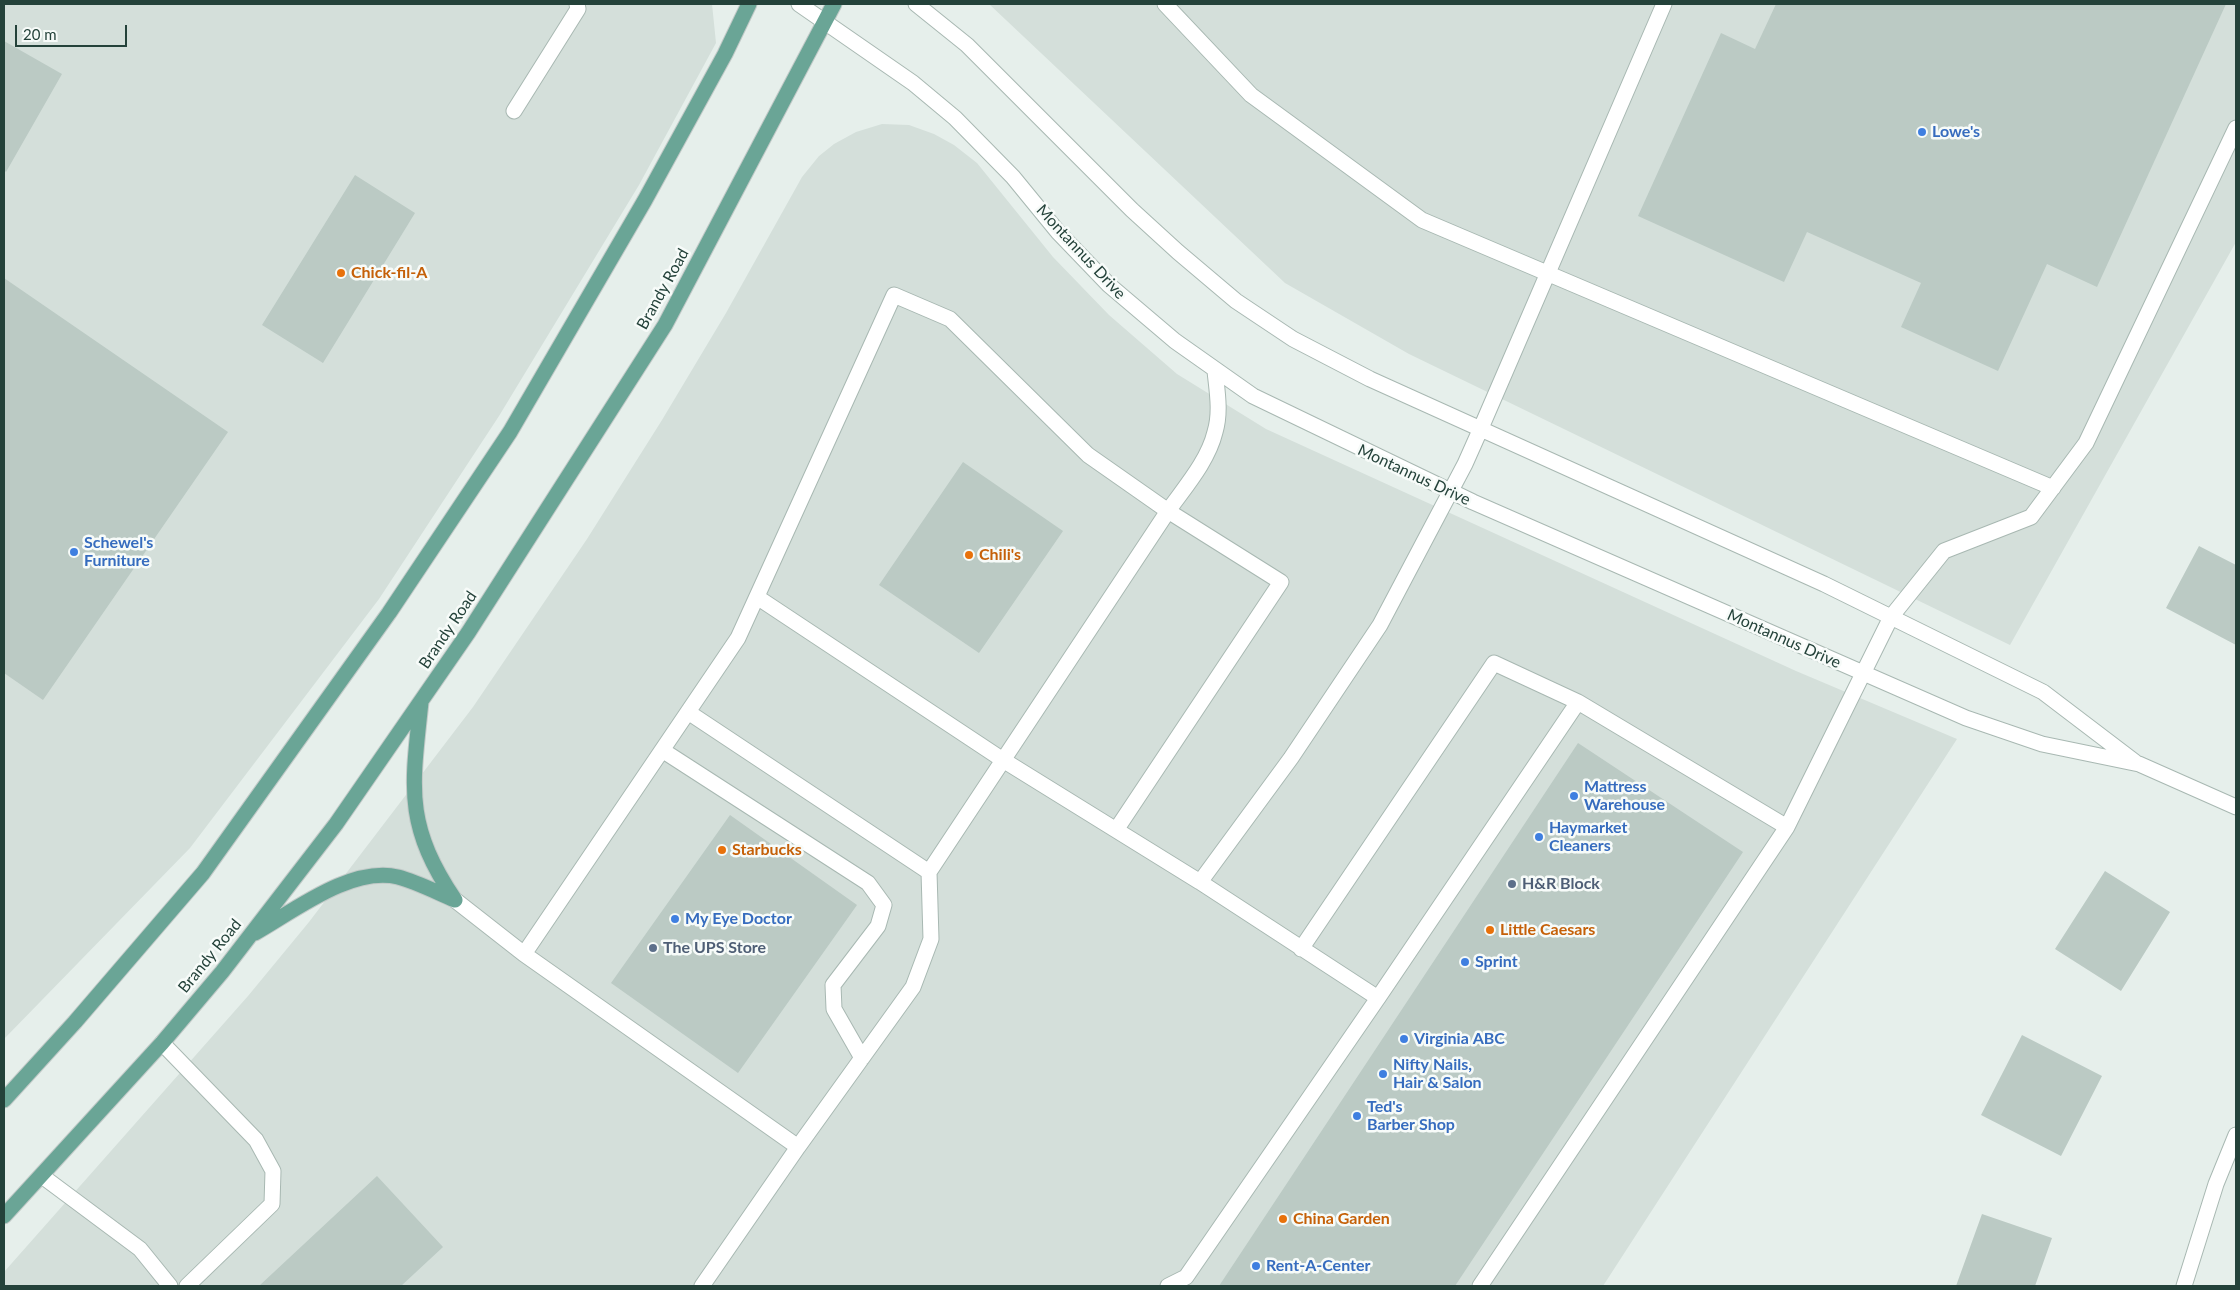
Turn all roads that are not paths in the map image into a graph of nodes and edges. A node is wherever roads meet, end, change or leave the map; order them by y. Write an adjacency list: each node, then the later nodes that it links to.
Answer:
1 (578, 4): 9 (street)
2 (750, 4): 38 (main road)
3 (799, 4): 8 (street, Montannus Drive)
4 (834, 4): 8 (main road, Brandy Road)
5 (916, 4): 13 (street, Montannus Drive)
6 (1165, 4): 11 (street)
7 (1664, 4): 11 (street)
8 (825, 21): 12 (street, Montannus Drive); 20 (main road, Brandy Road)
9 (514, 111)
10 (2236, 128): 14 (street)
11 (1548, 273): 13 (street); 14 (street)
12 (1215, 371): 15 (street, Montannus Drive); 16 (street)
13 (1481, 428): 15 (street); 18 (street, Montannus Drive)
14 (2052, 488): 18 (street)
15 (1451, 492): 19 (street, Montannus Drive); 30 (street)
16 (1168, 511): 17 (street); 24 (street); 28 (street)
17 (757, 597): 22 (street); 24 (street)
18 (1891, 617): 19 (street); 25 (street, Montannus Drive)
19 (1862, 674): 25 (street, Montannus Drive); 27 (street)
20 (422, 700): 31 (main road); 32 (main road, Brandy Road)
21 (1578, 702): 27 (street); 33 (street); 35 (street)
22 (688, 712): 23 (street); 29 (street)
23 (662, 750): 34 (street); 37 (street)
24 (1003, 760): 28 (street); 29 (street)
25 (2139, 764): 26 (street, Montannus Drive)
26 (2236, 807)
27 (1787, 827): 47 (street)
28 (1116, 830): 30 (street)
29 (929, 872): 37 (street)
30 (1200, 882): 33 (street)
31 (455, 900): 32 (main road); 34 (street)
32 (249, 937): 36 (main road, Brandy Road)
33 (1301, 950): 35 (street)
34 (524, 954): 40 (street)
35 (1378, 998): 46 (street)
36 (162, 1043): 41 (main road, Brandy Road); 44 (street)
37 (862, 1058): 40 (street)
38 (4, 1100)
39 (2236, 1135): 48 (street)
40 (798, 1146): 45 (street)
41 (42, 1176): 42 (main road, Brandy Road); 43 (street)
42 (4, 1216)
43 (170, 1286)
44 (187, 1286)
45 (702, 1286)
46 (1168, 1286)
47 (1480, 1286)
48 (2184, 1286)

